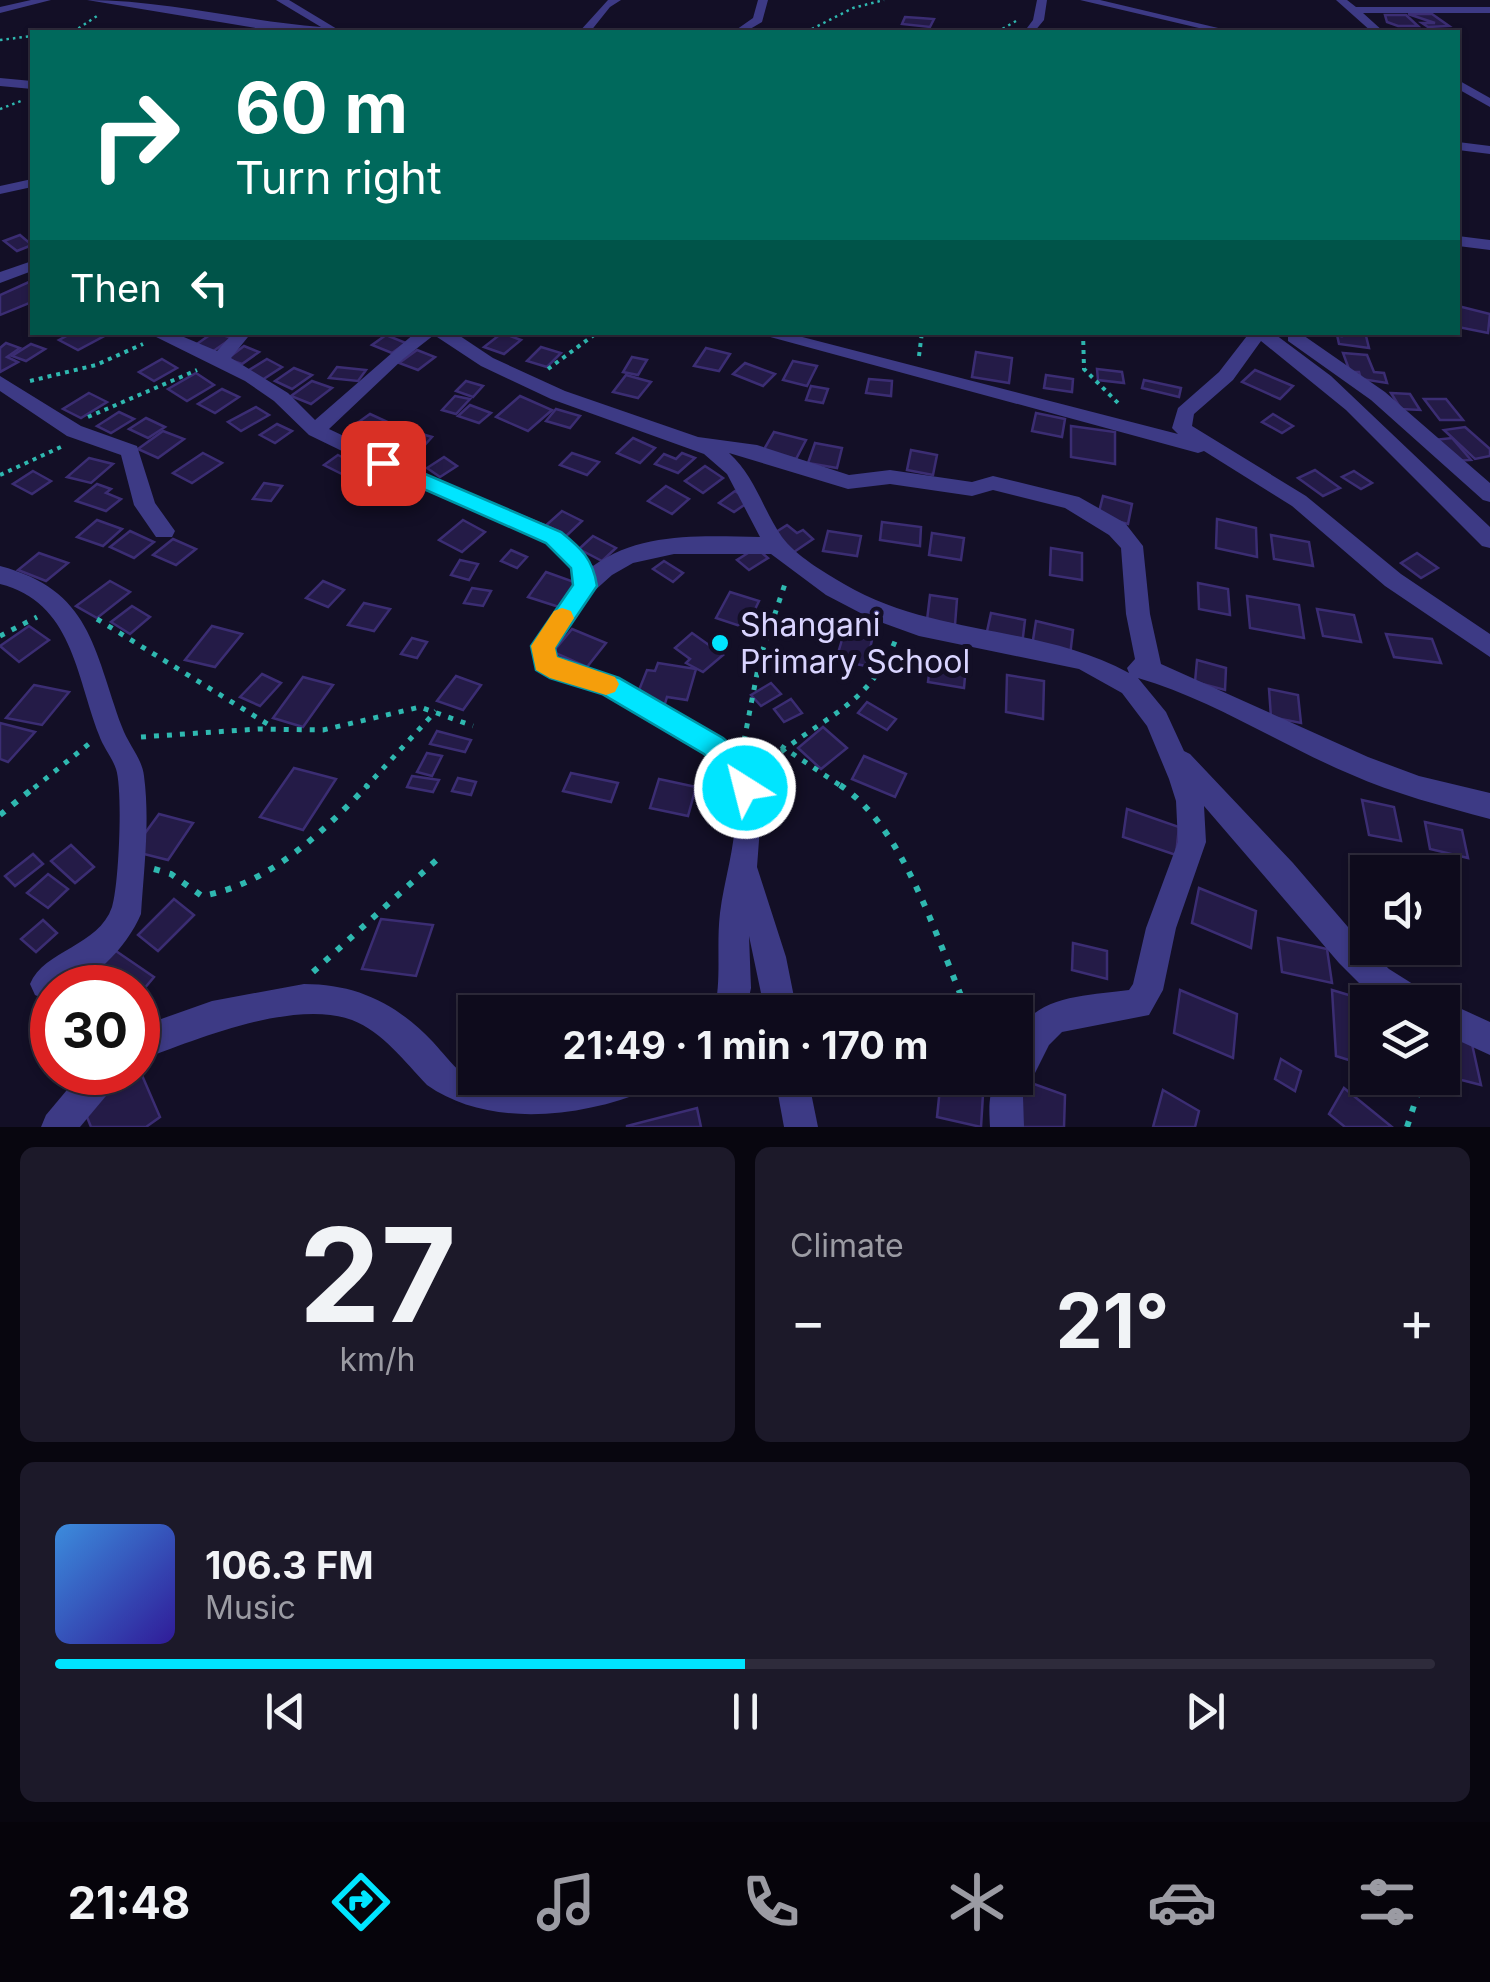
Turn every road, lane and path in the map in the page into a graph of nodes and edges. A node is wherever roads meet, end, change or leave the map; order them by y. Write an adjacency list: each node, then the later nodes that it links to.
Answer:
1 (46, 0): 11 (street)
2 (92, 0): 10 (street)
3 (282, 0): 16 (street)
4 (616, 0): 17 (street)
5 (763, 0): 18 (street)
6 (884, 0): 19 (path)
7 (1042, 0): 20 (street)
8 (1085, 0): 21 (street)
9 (1341, 0): 12 (street)
10 (116, 4): 14 (path); 15 (street)
11 (0, 10)
12 (1357, 10): 13 (street); 22 (street)
13 (1490, 10)
14 (76, 30)
15 (313, 30)
16 (334, 30)
17 (586, 30)
18 (741, 30)
19 (810, 30)
20 (1030, 30)
21 (1220, 30)
22 (1376, 30)
23 (30, 36): 24 (path)
24 (0, 40)
25 (0, 82): 28 (street)
26 (1460, 83): 29 (street)
27 (1460, 84): 30 (street)
28 (30, 85)
29 (1490, 89)
30 (1490, 104)
31 (1460, 146): 32 (street)
32 (1490, 150)
33 (30, 183): 34 (street)
34 (0, 190)
35 (1460, 242): 36 (street)
36 (1490, 244)
37 (30, 269): 38 (street)
38 (0, 278)
39 (154, 335): 52 (path)
40 (159, 335): 50 (street)
41 (241, 335): 50 (street)
42 (424, 335): 53 (street)
43 (446, 335): 51 (street)
44 (594, 335): 51 (path)
45 (772, 335): 55 (street)
46 (1083, 335): 55 (path)
47 (1258, 335): 57 (street)
48 (1264, 335): 61 (street)
49 (1292, 335): 59 (street)
50 (221, 359): 53 (street); 54 (path)
51 (528, 381): 56 (street)
52 (3, 384): 54 (street)
53 (316, 430): 64 (street)
54 (75, 431): 58 (path); 60 (street)
55 (1154, 433): 57 (street)
56 (691, 440): 62 (street); 71 (street)
57 (1211, 449): 69 (street)
58 (0, 475)
59 (1490, 495)
60 (164, 531)
61 (1490, 540)
62 (786, 554): 64 (street); 67 (street); 78 (path)
63 (0, 575): 65 (street)
64 (585, 586): 78 (street)
65 (59, 608): 68 (path); 75 (street)
66 (91, 616): 74 (path)
67 (901, 622): 70 (street); 76 (path)
68 (0, 636)
69 (1490, 648)
70 (1086, 661): 71 (street); 77 (street)
71 (1150, 670): 79 (street)
72 (436, 711): 73 (path); 74 (path); 82 (path)
73 (473, 726)
74 (276, 730): 75 (path)
75 (112, 735): 80 (path); 82 (street)
76 (781, 746): 78 (path); 89 (path)
77 (1171, 750): 86 (street); 101 (street)
78 (742, 778): 83 (street)
79 (1490, 806)
80 (0, 814)
81 (441, 856): 85 (path)
82 (129, 862): 84 (street)
83 (742, 866): 87 (street); 88 (street)
84 (76, 965)
85 (305, 977)
86 (1386, 985)
87 (736, 995)
88 (778, 995)
89 (961, 995)
90 (1460, 1025): 92 (street)
91 (160, 1036): 93 (street)
92 (1490, 1039)
93 (458, 1090)
94 (85, 1095): 99 (street)
95 (466, 1095): 96 (street)
96 (588, 1095)
97 (795, 1095): 100 (street)
98 (1417, 1095): 102 (path)
99 (58, 1127)
100 (801, 1127)
101 (1008, 1127)
102 (1406, 1127)

